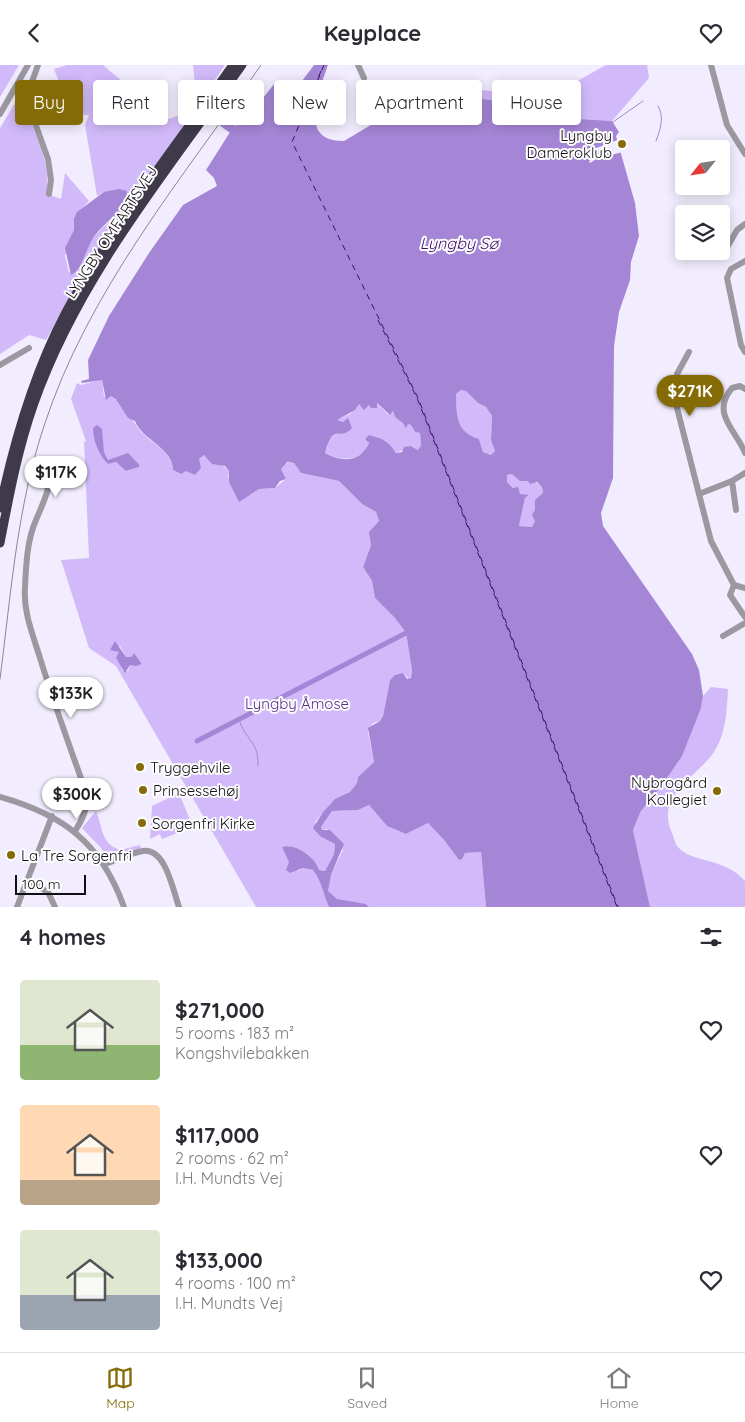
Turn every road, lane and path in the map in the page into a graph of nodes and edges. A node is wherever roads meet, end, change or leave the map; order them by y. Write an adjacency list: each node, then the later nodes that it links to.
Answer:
1 (28, 65): 8 (street)
2 (38, 65): 10 (street)
3 (233, 65): 24 (highway, LYNGBY OMFARTSVEJ)
4 (242, 65): 26 (highway, LYNGBY OMFARTSVEJ)
5 (358, 65): 7 (street)
6 (711, 65): 9 (street)
7 (364, 78)
8 (0, 114)
9 (745, 155)
10 (49, 194)
11 (745, 224): 12 (street)
12 (730, 242)
13 (745, 261): 16 (street)
14 (29, 348): 17 (street)
15 (689, 352): 23 (street)
16 (745, 352)
17 (0, 365)
18 (745, 389): 19 (street)
19 (745, 453)
20 (50, 469): 34 (street)
21 (745, 473): 22 (street)
22 (732, 481): 23 (street); 25 (street)
23 (699, 494): 27 (street)
24 (0, 508)
25 (736, 510)
26 (0, 543)
27 (734, 585): 28 (street); 29 (street)
28 (745, 588)
29 (745, 617)
30 (745, 623): 31 (street)
31 (723, 636)
32 (0, 798): 33 (street)
33 (52, 816): 34 (street); 36 (street)
34 (75, 831): 35 (street)
35 (105, 864): 39 (street); 40 (street)
36 (27, 880): 37 (street); 38 (street)
37 (17, 907)
38 (55, 907)
39 (124, 907)
40 (179, 907)

